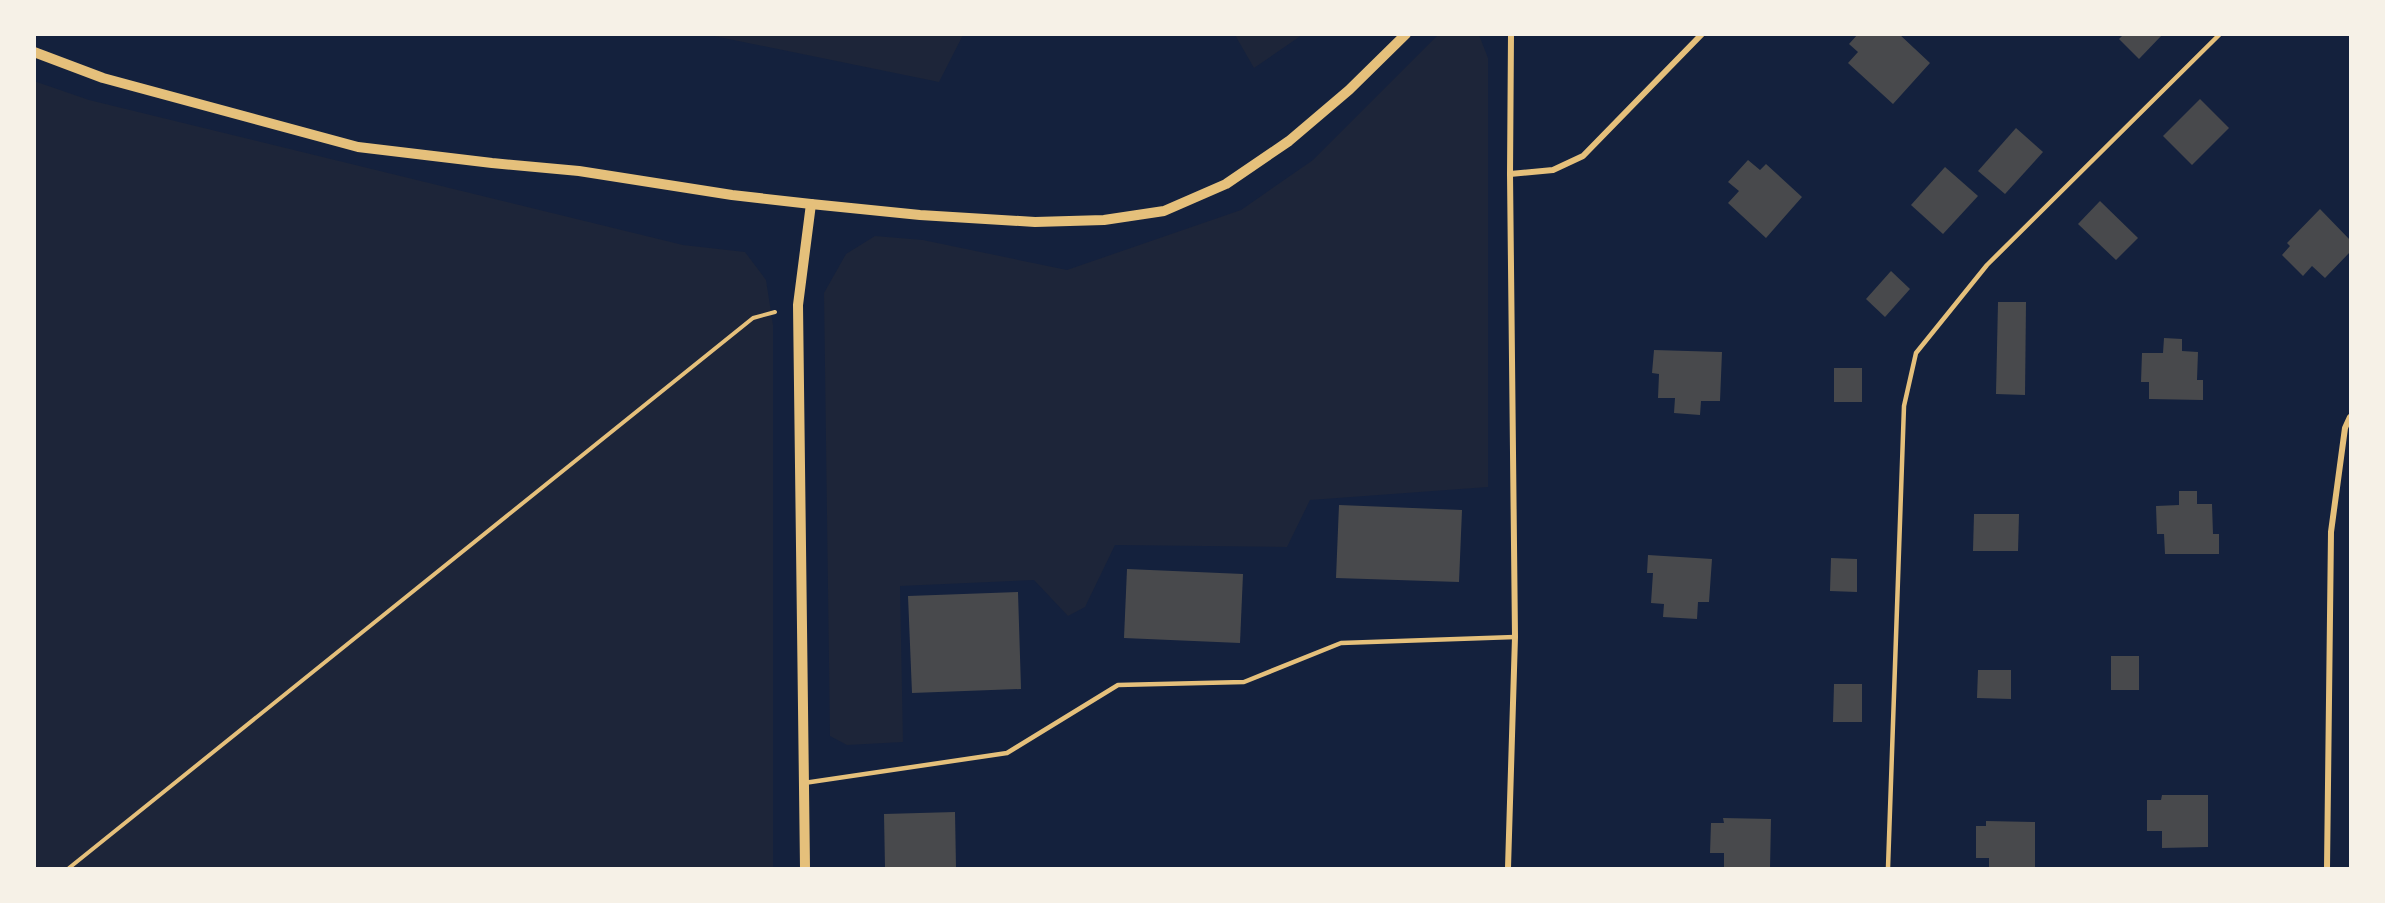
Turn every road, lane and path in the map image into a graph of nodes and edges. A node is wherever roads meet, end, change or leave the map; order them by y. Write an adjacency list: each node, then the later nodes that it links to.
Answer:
1 (1406, 34): 7 (street)
2 (1511, 34): 6 (street)
3 (1702, 34): 6 (street)
4 (2220, 34): 15 (lane)
5 (34, 52): 7 (street)
6 (1510, 174): 10 (street)
7 (811, 204): 8 (street)
8 (798, 305): 11 (street); 12 (path)
9 (2350, 417): 16 (street)
10 (1515, 637): 11 (lane); 14 (street)
11 (804, 783): 13 (street)
12 (69, 868)
13 (805, 868)
14 (1508, 868)
15 (1888, 868)
16 (2327, 868)

